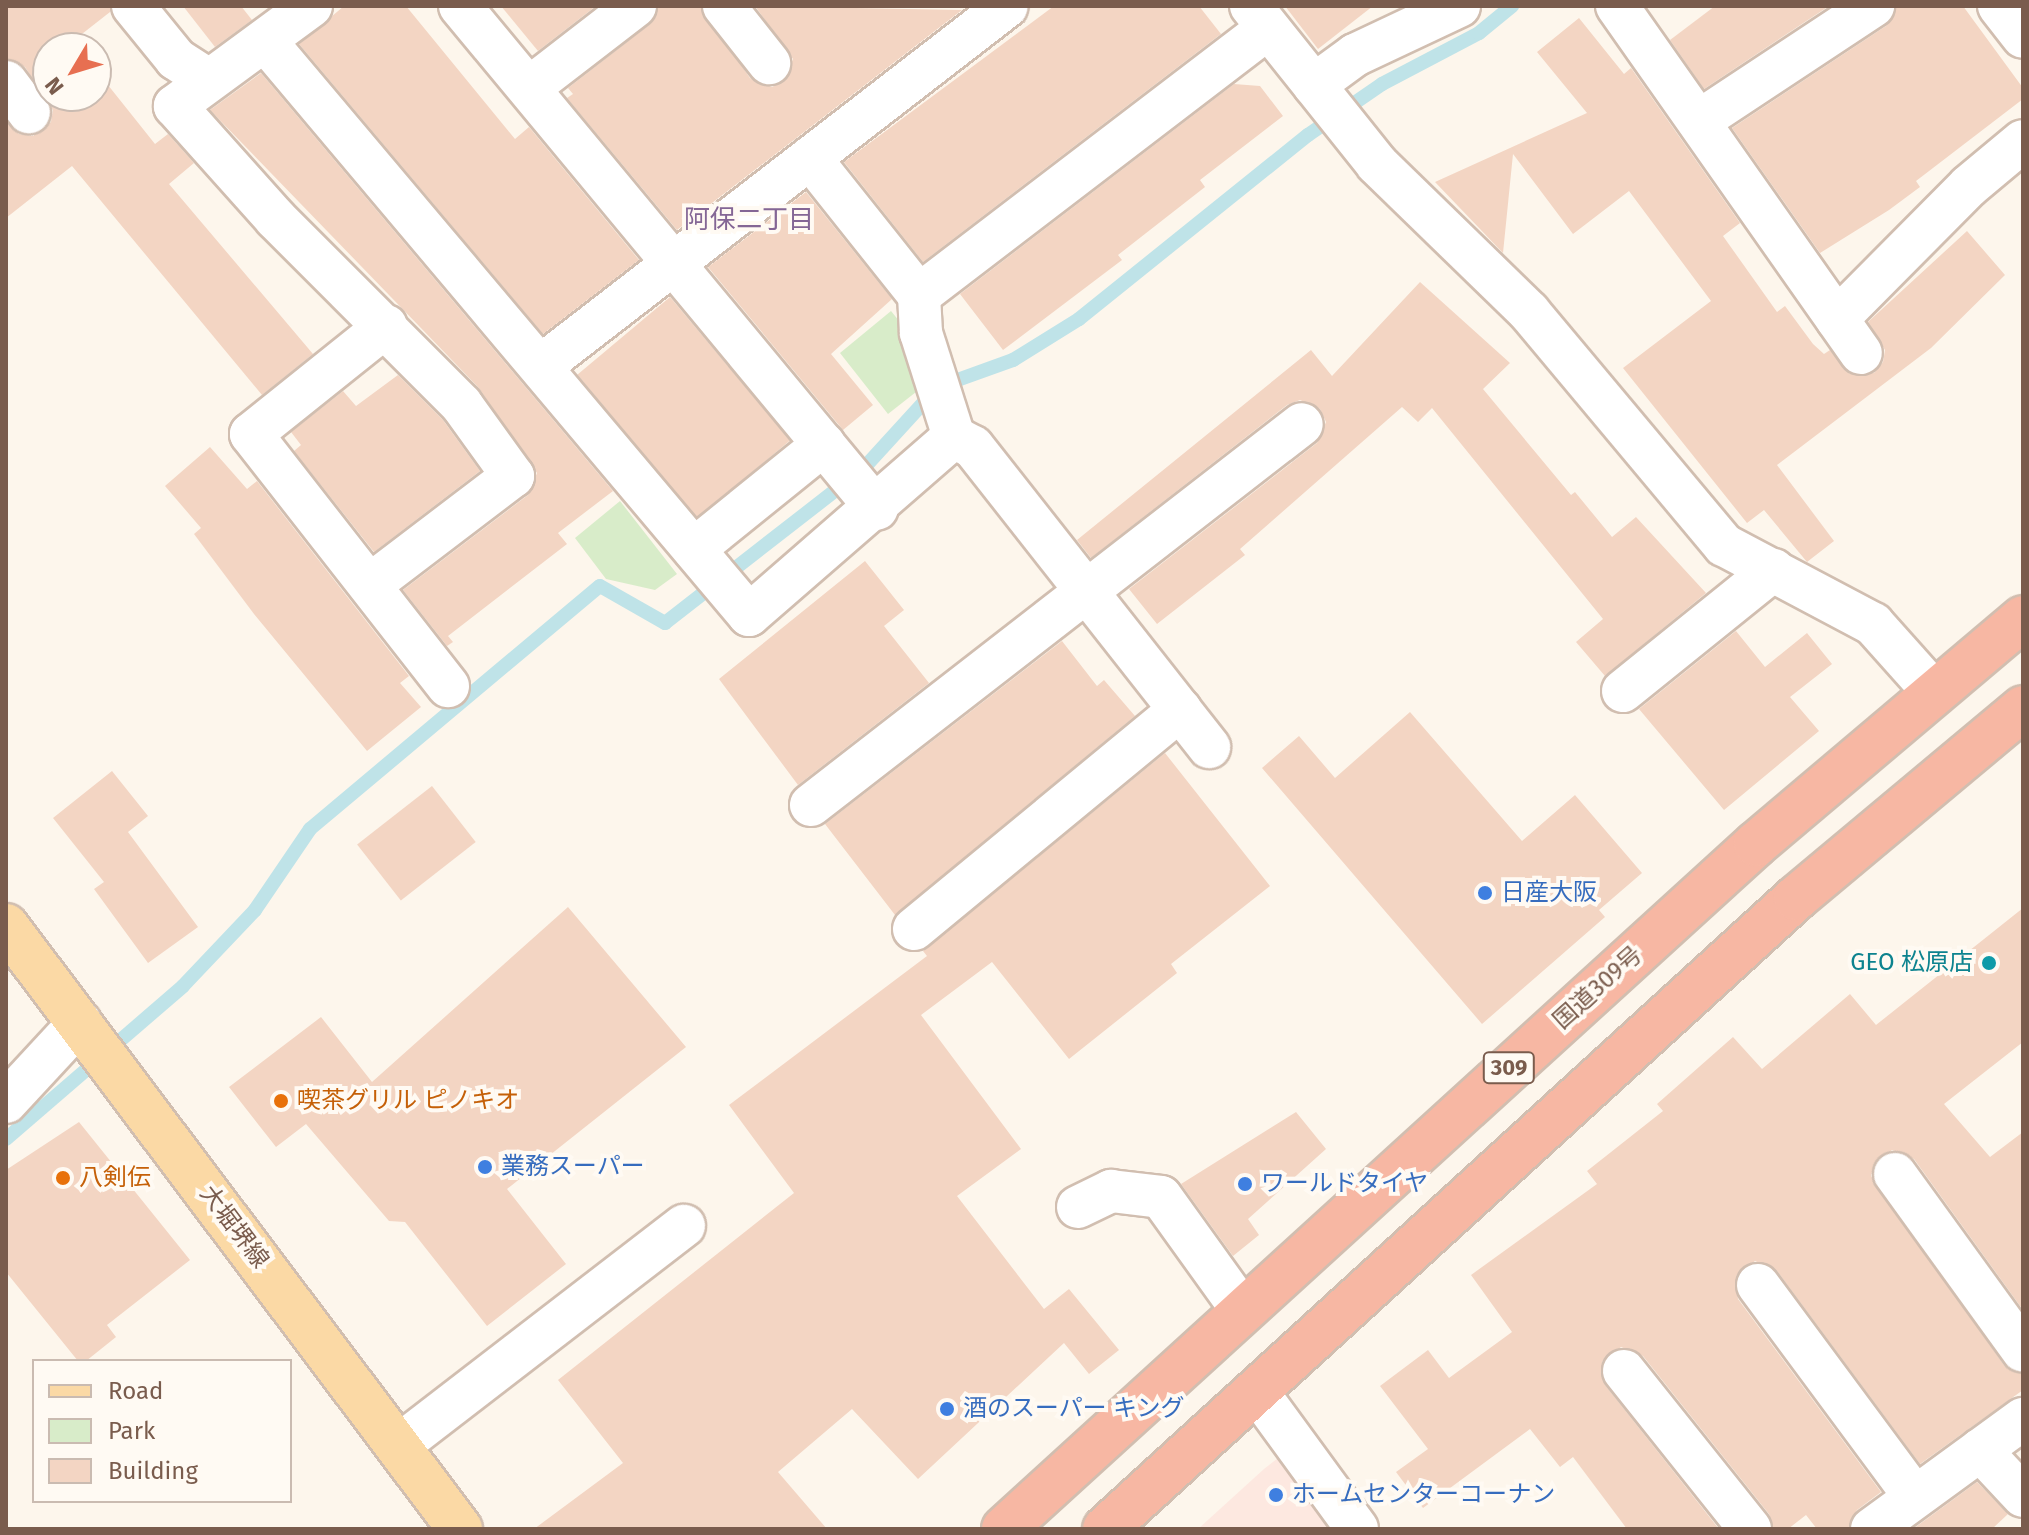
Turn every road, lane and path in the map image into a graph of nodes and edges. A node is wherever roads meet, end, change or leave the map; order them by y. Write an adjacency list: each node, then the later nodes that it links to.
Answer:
1 (133, 6): 13 (street)
2 (311, 6): 11 (street)
3 (460, 6): 14 (street)
4 (635, 6): 14 (street)
5 (724, 6): 12 (street)
6 (1007, 6): 18 (street)
7 (1459, 6): 15 (street)
8 (1617, 6): 16 (street)
9 (1873, 6): 16 (street)
10 (1259, 17): 15 (street); 20 (street)
11 (267, 43): 13 (street); 24 (street)
12 (769, 63)
13 (207, 79): 22 (street)
14 (529, 88): 19 (street)
15 (1316, 88): 30 (street)
16 (1699, 121): 21 (street)
17 (2023, 141): 21 (street)
18 (810, 158): 19 (street); 20 (street)
19 (675, 262): 24 (street); 27 (street)
20 (919, 295): 26 (street)
21 (1837, 319): 23 (street)
22 (386, 326): 31 (street); 31 (street)
23 (1861, 353)
24 (542, 365): 29 (street)
25 (1302, 424): 32 (street)
26 (950, 426): 28 (street); 32 (street)
27 (828, 450): 28 (street); 29 (street)
28 (874, 505): 29 (street)
29 (697, 553)
30 (1773, 570): 35 (street); 36 (street)
31 (370, 585): 34 (street)
32 (1089, 594): 38 (street); 40 (street)
33 (2023, 618): 36 (highway, 国道309号 / 309)
34 (448, 686)
35 (1623, 691)
36 (1933, 691): 49 (highway, 国道309号 / 309)
37 (2023, 708): 52 (highway)
38 (1180, 710): 39 (street); 42 (street)
39 (1209, 747)
40 (811, 805)
41 (6, 926): 43 (main road, 大堀堺線)
42 (914, 929)
43 (83, 1025): 44 (street); 54 (main road, 大堀堺線)
44 (6, 1102)
45 (1895, 1174): 50 (street)
46 (1078, 1207): 49 (street)
47 (684, 1226): 54 (street)
48 (1758, 1285): 56 (street)
49 (1243, 1311): 59 (highway, 国道309号 / 309)
50 (2023, 1351)
51 (1624, 1371): 62 (street)
52 (1258, 1393): 60 (highway); 61 (street)
53 (2023, 1419): 55 (street)
54 (398, 1446): 58 (main road, 大堀堺線)
55 (1980, 1450): 56 (street); 57 (street)
56 (1914, 1496): 63 (street)
57 (2023, 1496)
58 (460, 1529)
59 (1004, 1529)
60 (1105, 1529)
61 (1357, 1529)
62 (1750, 1529)
63 (1872, 1529)

